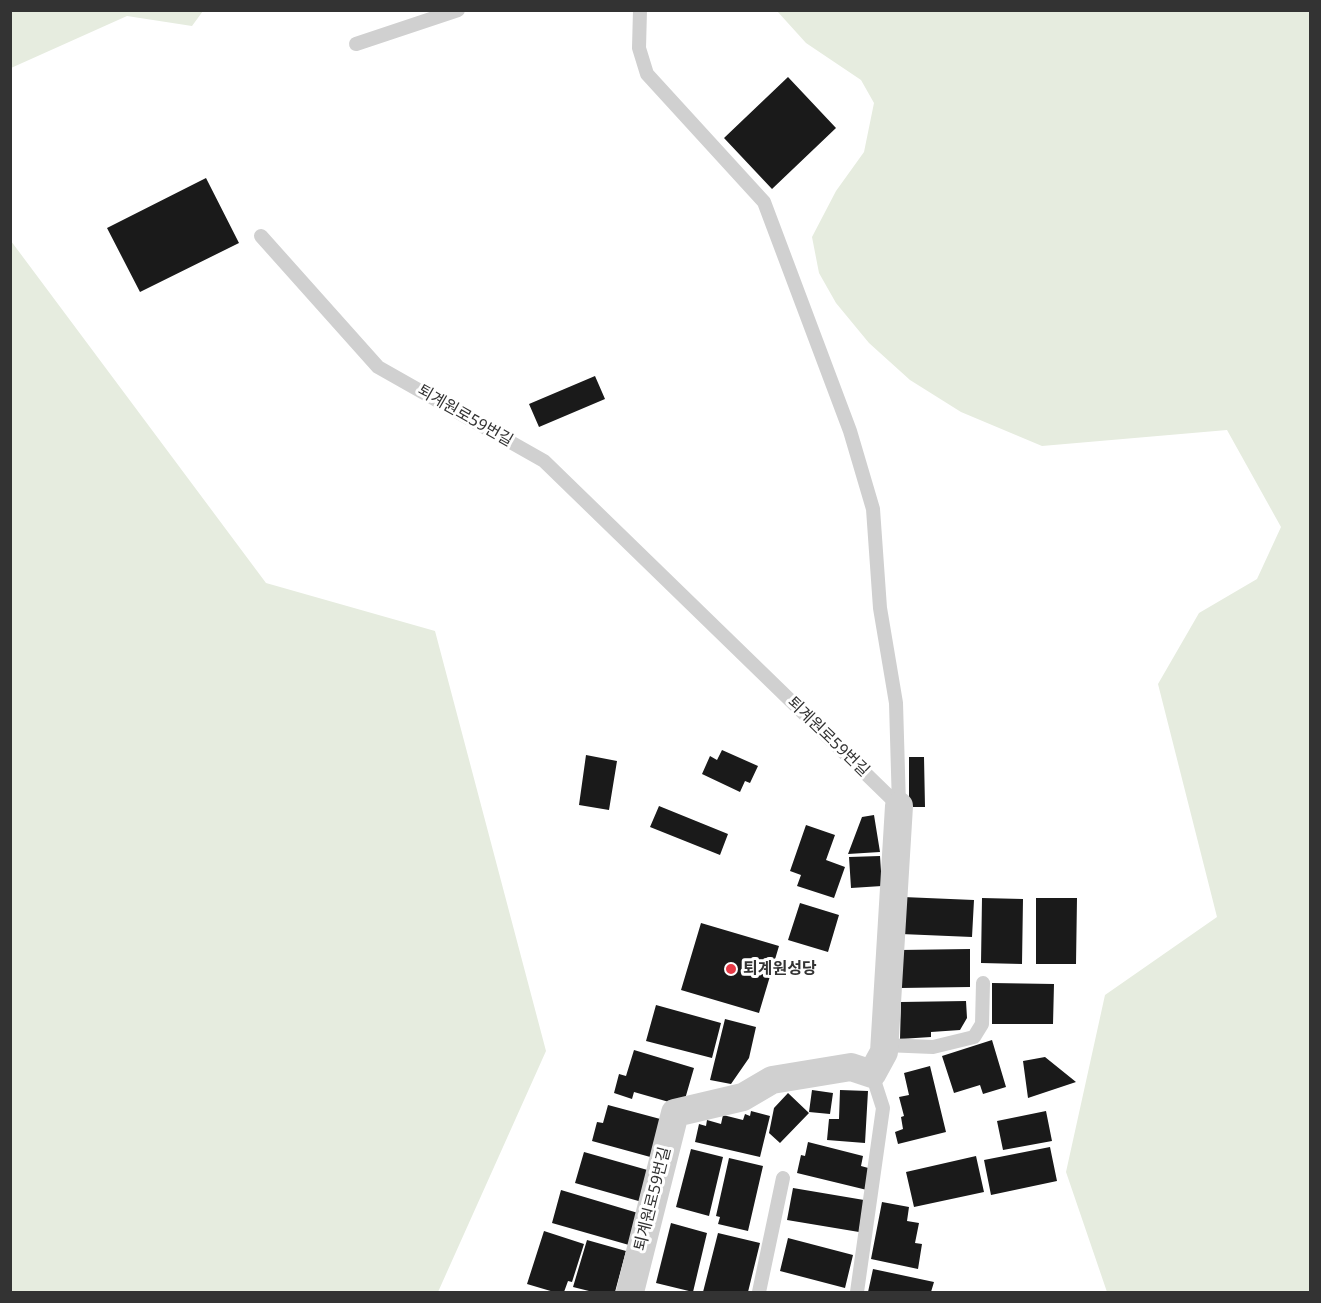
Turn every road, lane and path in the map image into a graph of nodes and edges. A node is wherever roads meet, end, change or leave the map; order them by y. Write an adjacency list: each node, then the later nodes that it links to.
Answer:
1 (458, 10): 3 (lane)
2 (640, 10): 5 (lane)
3 (356, 44)
4 (261, 236): 5 (lane, 퇴계원로59번길)
5 (899, 806): 7 (street)
6 (983, 983): 7 (lane)
7 (884, 1045): 8 (street)
8 (872, 1074): 10 (street, 퇴계원로59번길); 12 (lane)
9 (783, 1178): 11 (lane)
10 (630, 1293)
11 (759, 1293)
12 (857, 1293)

